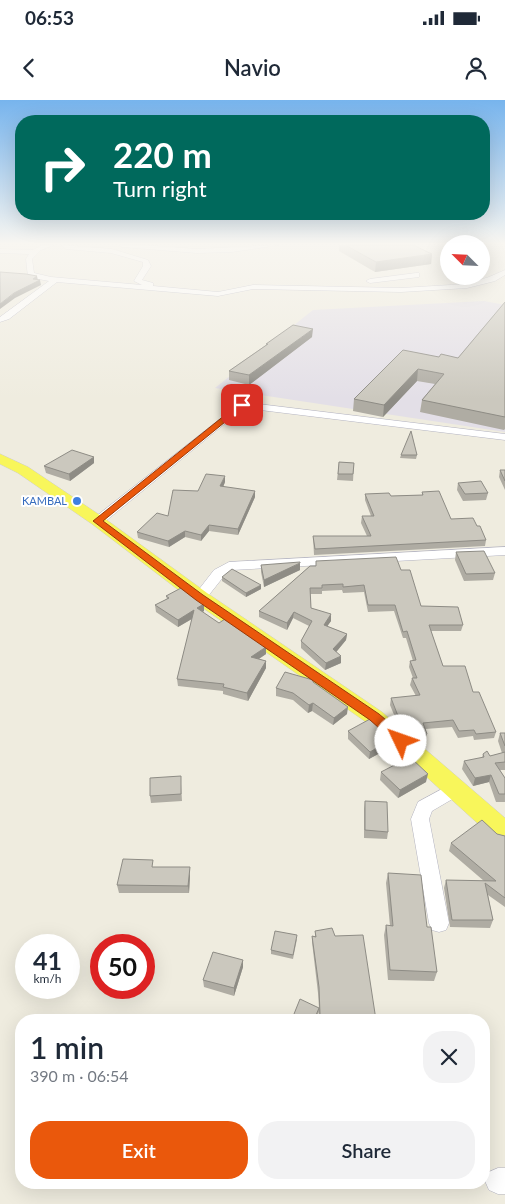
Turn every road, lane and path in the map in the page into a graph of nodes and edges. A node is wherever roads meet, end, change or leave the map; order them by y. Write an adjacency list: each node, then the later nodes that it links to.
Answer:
1 (35, 297): 2 (street)
2 (0, 320)
3 (505, 437): 5 (street)
4 (0, 458): 5 (main road)
5 (98, 521): 7 (main road)
6 (505, 551): 7 (street)
7 (200, 597): 8 (main road)
8 (455, 788): 9 (main road); 10 (street)
9 (505, 833)
10 (439, 923)

